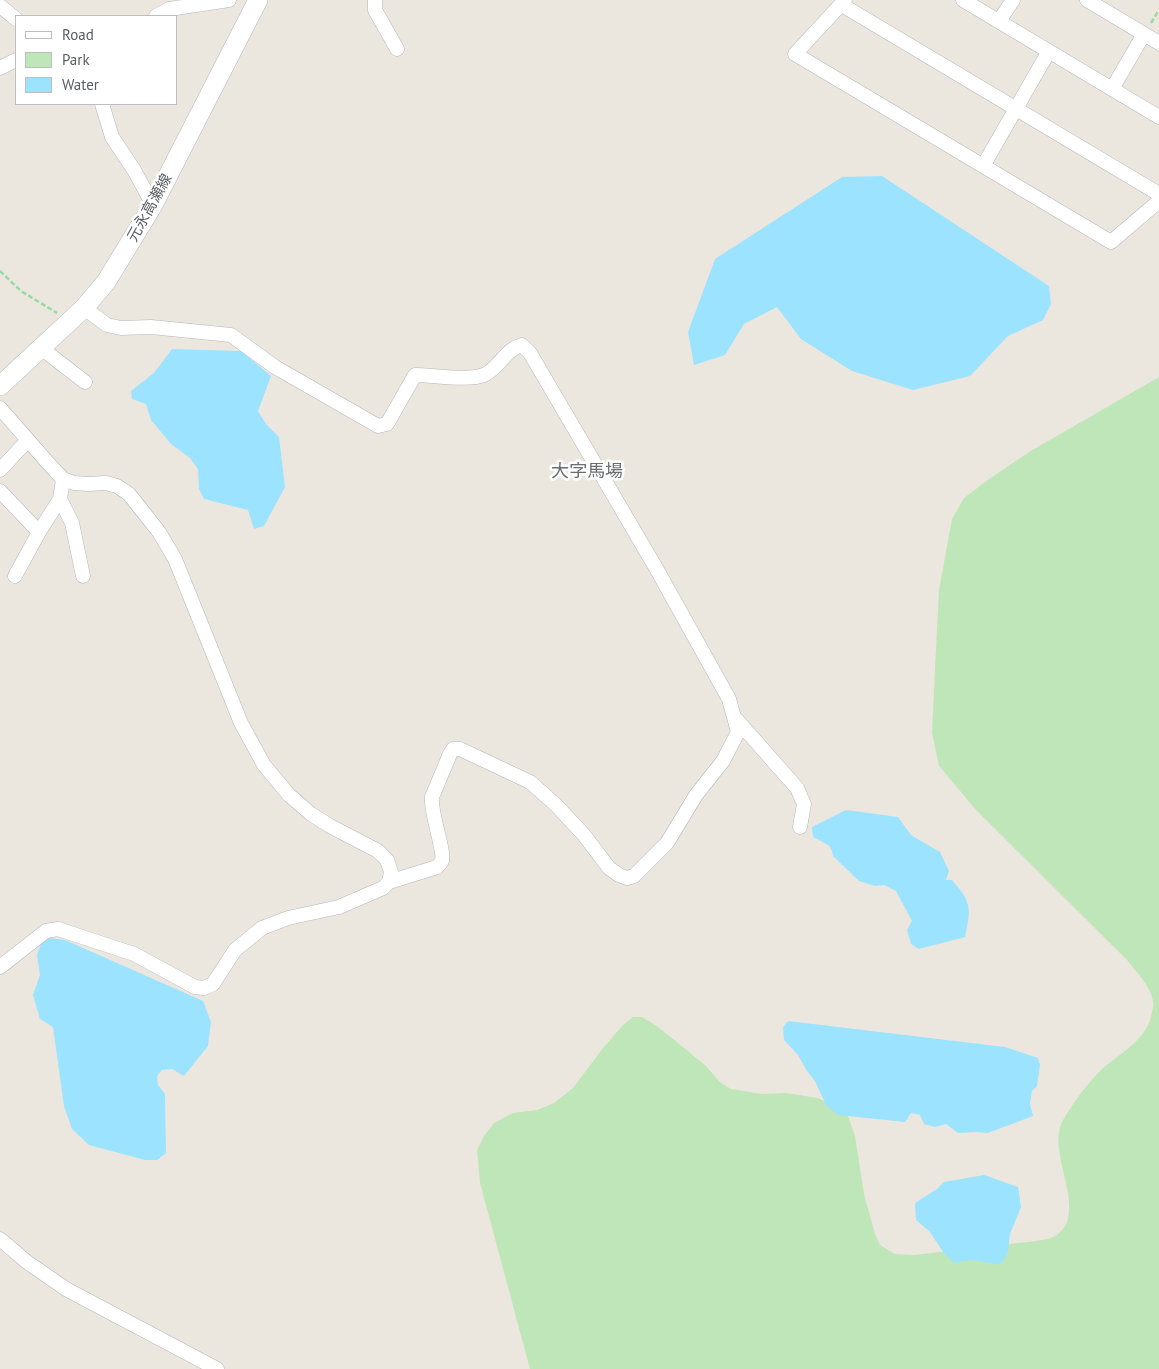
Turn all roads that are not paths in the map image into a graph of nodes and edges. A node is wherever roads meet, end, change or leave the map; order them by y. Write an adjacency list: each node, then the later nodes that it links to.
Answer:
1 (230, 0): 8 (street)
2 (258, 0): 26 (main road, 元永高瀬線)
3 (375, 0): 15 (street)
4 (963, 0): 12 (street)
5 (1013, 0): 12 (street)
6 (1086, 0): 13 (street)
7 (844, 3): 21 (street); 23 (street)
8 (176, 4): 10 (street)
9 (0, 6): 11 (street)
10 (158, 15)
11 (15, 18)
12 (1000, 21): 16 (street)
13 (1144, 34): 14 (street); 19 (street)
14 (1159, 43)
15 (397, 49)
16 (1049, 51): 19 (street); 21 (street)
17 (15, 60): 18 (street)
18 (0, 68)
19 (1112, 89): 22 (street)
20 (102, 105): 26 (street)
21 (1016, 109): 23 (street); 24 (street)
22 (1159, 117)
23 (983, 166): 25 (street)
24 (1159, 194)
25 (1159, 201)
26 (153, 206): 27 (main road, 元永高瀬線)
27 (84, 308): 28 (main road, 元永高瀬線); 40 (street)
28 (41, 348): 29 (street); 30 (main road, 元永高瀬線)
29 (84, 382)
30 (0, 386)
31 (0, 408): 32 (street)
32 (28, 440): 33 (street); 34 (street)
33 (0, 470)
34 (63, 479): 36 (street); 42 (street)
35 (0, 491): 37 (street)
36 (60, 498): 37 (street); 39 (street)
37 (39, 532): 38 (street)
38 (15, 576)
39 (83, 576)
40 (734, 717): 41 (street); 42 (street)
41 (800, 827)
42 (389, 882): 43 (street)
43 (0, 967)
44 (0, 1239): 45 (street)
45 (217, 1369)

